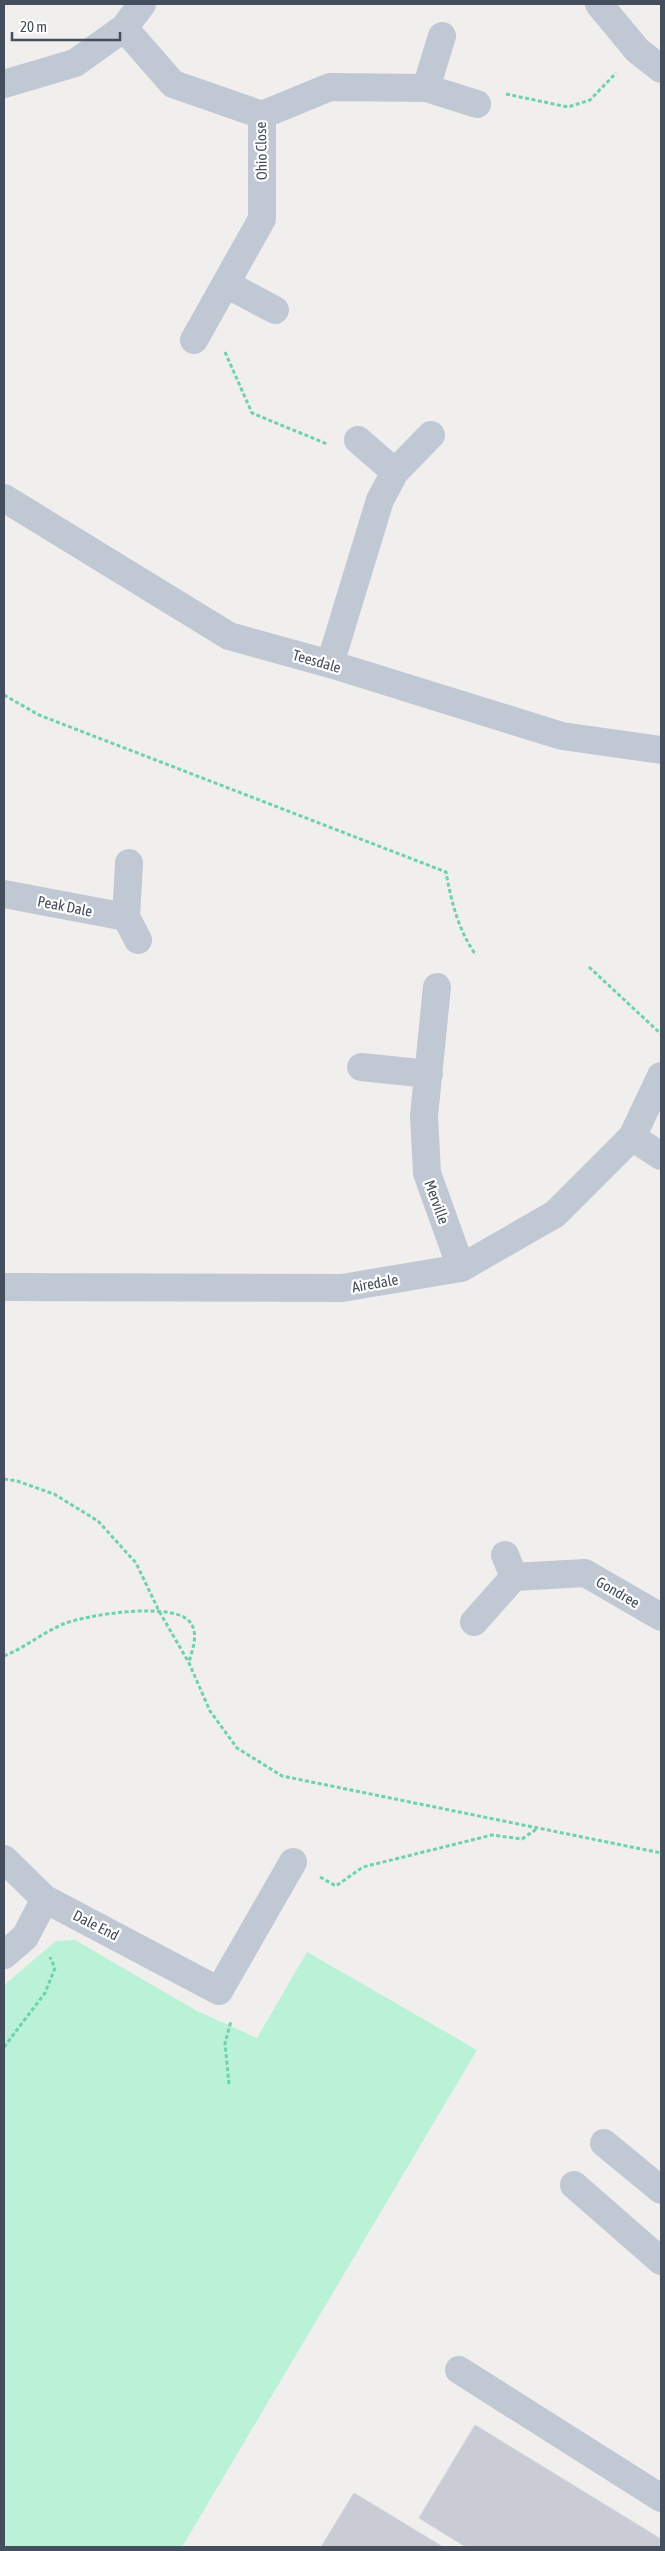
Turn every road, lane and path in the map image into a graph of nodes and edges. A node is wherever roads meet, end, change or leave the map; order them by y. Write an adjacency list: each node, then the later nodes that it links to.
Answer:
1 (142, 4): 3 (street)
2 (599, 4): 5 (street)
3 (124, 28): 7 (street); 10 (street, Ohio Close)
4 (442, 36): 8 (street)
5 (637, 50): 6 (street); 9 (path)
6 (661, 69)
7 (4, 84)
8 (426, 88): 9 (street); 10 (street)
9 (478, 104)
10 (262, 115): 11 (street, Ohio Close)
11 (226, 284): 12 (street); 13 (street, Ohio Close)
12 (275, 310)
13 (208, 314): 14 (street, Ohio Close); 16 (path)
14 (194, 340)
15 (431, 435): 17 (street)
16 (358, 440): 17 (street)
17 (395, 472): 19 (street)
18 (4, 498): 19 (street, Teesdale)
19 (330, 664): 21 (street, Teesdale)
20 (4, 695): 24 (path)
21 (661, 750)
22 (129, 863): 23 (street, Peak Dale)
23 (4, 894)
24 (476, 955)
25 (589, 966): 27 (path)
26 (437, 987): 29 (street, Merville)
27 (661, 1034)
28 (361, 1068): 29 (street)
29 (428, 1074): 33 (street, Merville)
30 (661, 1076): 31 (street, Airedale)
31 (632, 1137): 32 (street); 33 (street, Airedale)
32 (661, 1156)
33 (461, 1268): 34 (street, Airedale)
34 (4, 1287)
35 (4, 1479): 36 (path)
36 (159, 1611): 39 (path); 40 (path); 40 (path)
37 (661, 1617): 38 (street, Gondree)
38 (474, 1622)
39 (4, 1656)
40 (189, 1663): 41 (path)
41 (539, 1828): 42 (path); 44 (path)
42 (661, 1853)
43 (4, 1859): 45 (street, Dale End)
44 (292, 1862): 48 (street)
45 (45, 1899): 46 (street); 48 (street, Dale End)
46 (25, 1936): 47 (street); 49 (path)
47 (4, 1955)
48 (219, 1991): 50 (path)
49 (4, 2047)
50 (229, 2084)
51 (604, 2143): 53 (street)
52 (574, 2185): 54 (street)
53 (661, 2190)
54 (661, 2261)
55 (459, 2370): 56 (street)
56 (661, 2498)

